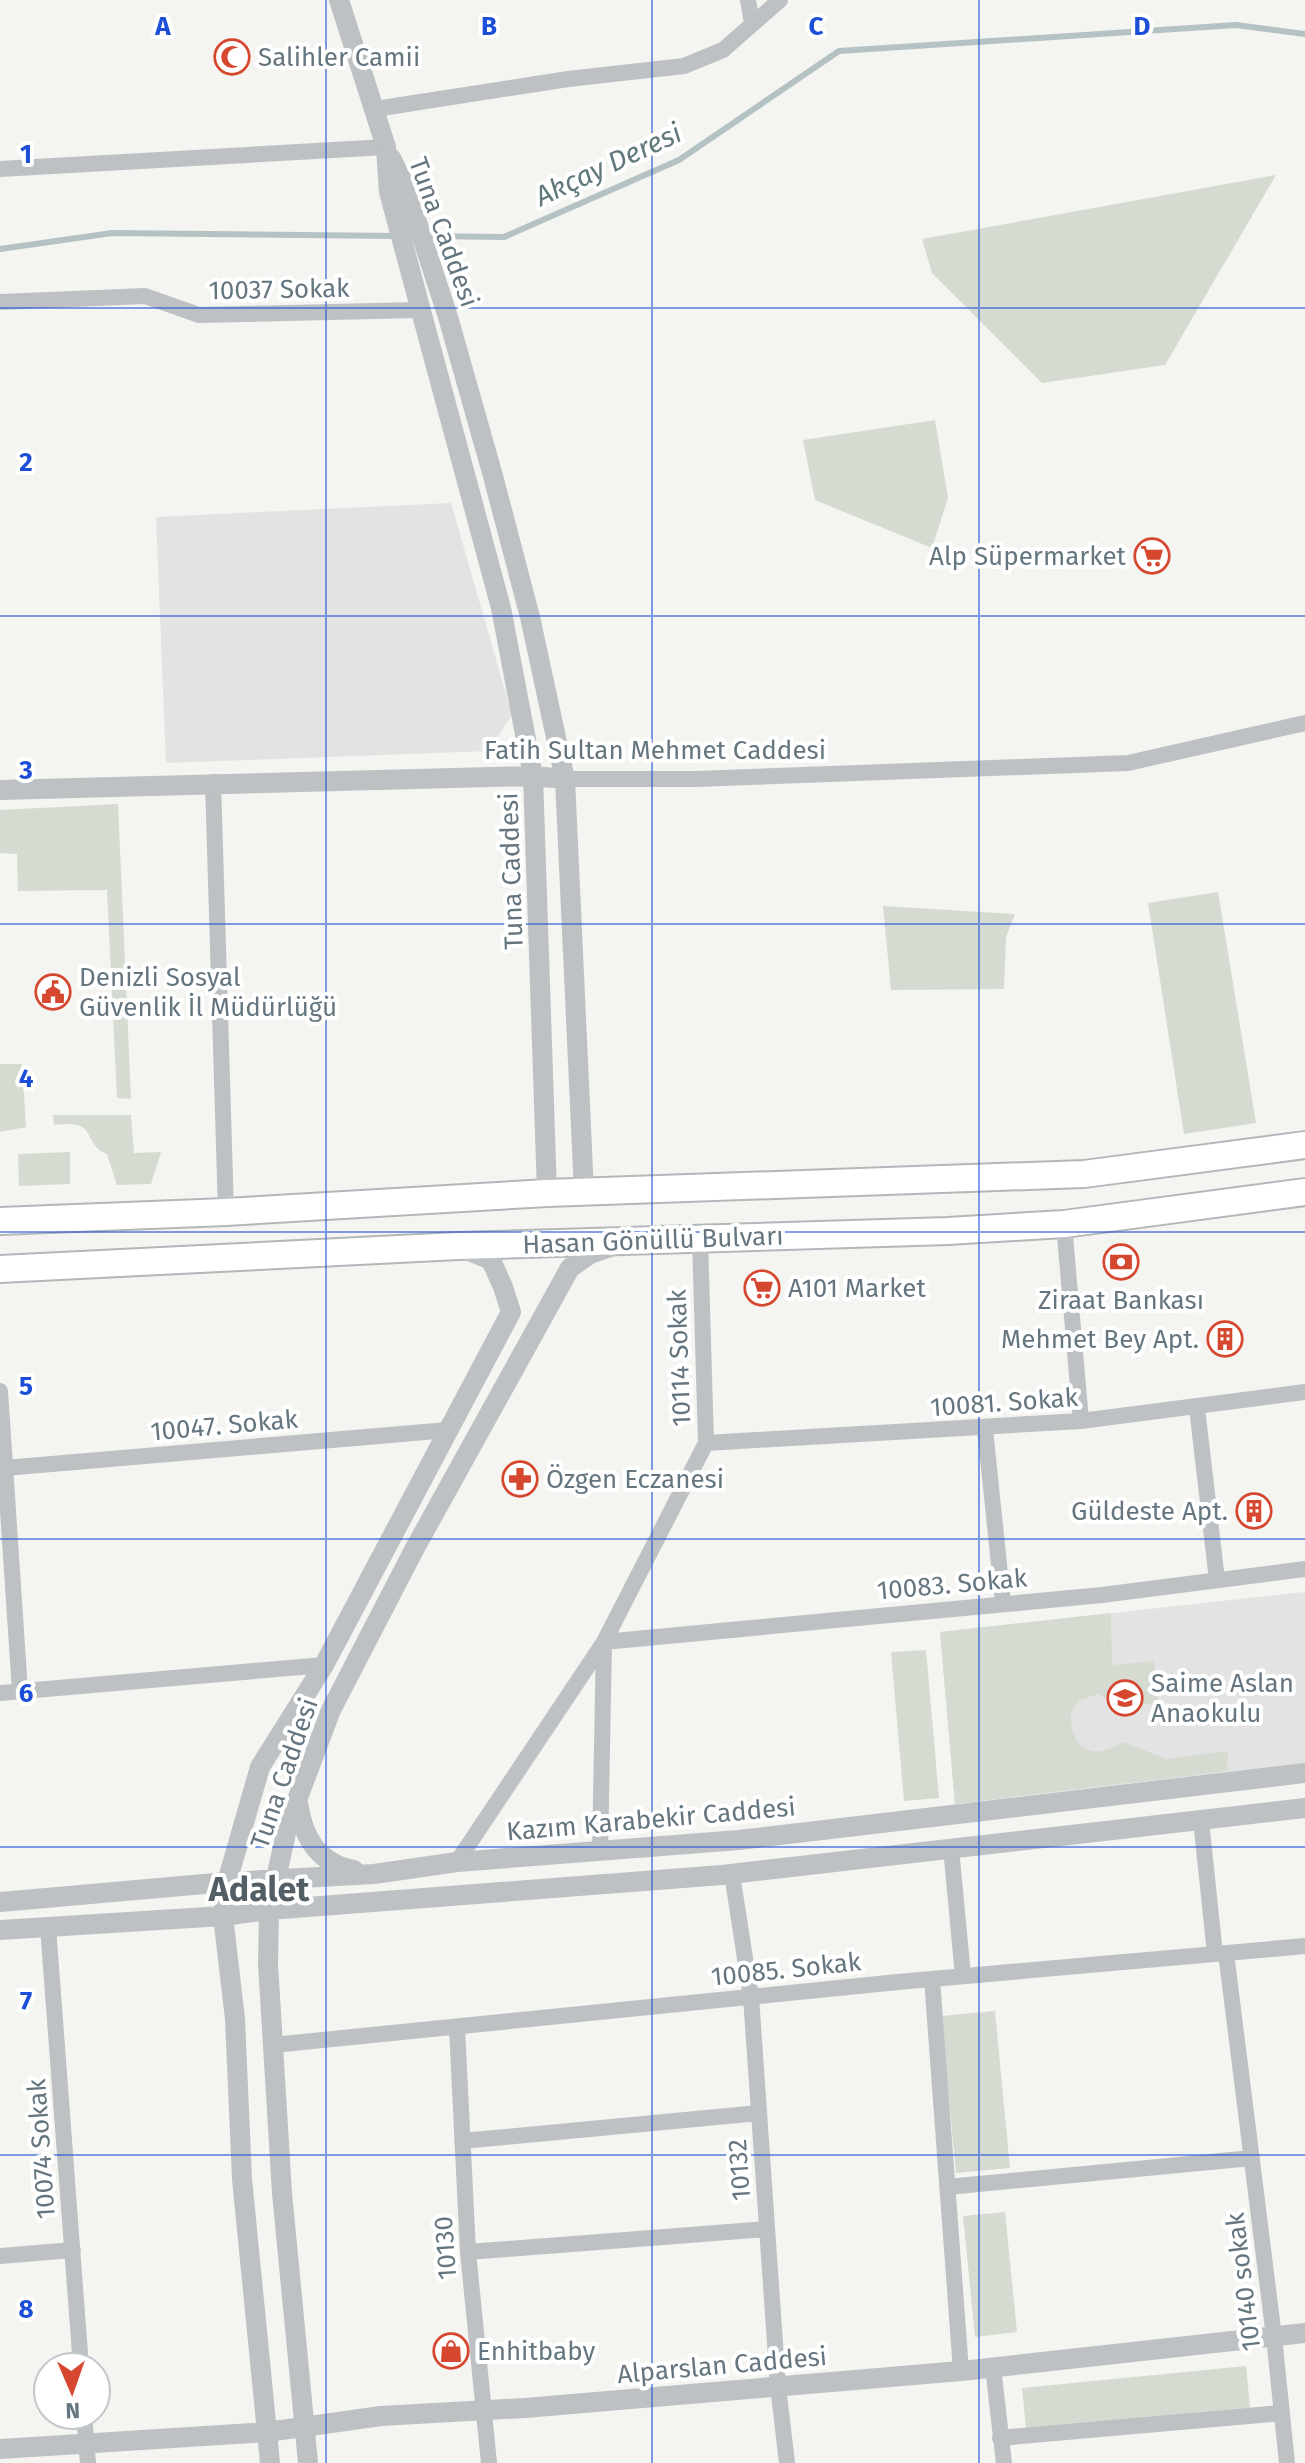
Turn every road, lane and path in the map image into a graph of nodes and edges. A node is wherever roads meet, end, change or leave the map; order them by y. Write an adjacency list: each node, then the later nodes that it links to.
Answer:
1 (339, 0): 5 (street, Tuna Caddesi)
2 (748, 0): 4 (street)
3 (780, 0): 4 (street)
4 (752, 24): 5 (street)
5 (375, 109): 6 (street, Tuna Caddesi)
6 (386, 147): 7 (street); 8 (street, Tuna Caddesi)
7 (0, 169)
8 (397, 190): 10 (street, Tuna Caddesi); 13 (street, Tuna Caddesi)
9 (0, 302): 10 (street, 10037 Sokak)
10 (416, 302): 12 (street, Tuna Caddesi)
11 (1305, 723): 13 (street, Fatih Sultan Mehmet Caddesi)
12 (533, 776): 13 (street, Fatih Sultan Mehmet Caddesi); 14 (street, Fatih Sultan Mehmet Caddesi); 19 (street, Tuna Caddesi)
13 (565, 779): 17 (street, Tuna Caddesi)
14 (213, 782): 15 (street, Fatih Sultan Mehmet Caddesi); 20 (street)
15 (0, 790)
16 (1305, 1145): 17 (main road, Hasan Gönüllü Bulvarı)
17 (584, 1192): 19 (main road, Hasan Gönüllü Bulvarı)
18 (1305, 1192): 22 (main road, Hasan Gönüllü Bulvarı)
19 (547, 1193): 20 (main road, Hasan Gönüllü Bulvarı)
20 (226, 1212): 21 (main road, Hasan Gönüllü Bulvarı)
21 (0, 1221)
22 (1064, 1224): 23 (main road, Hasan Gönüllü Bulvarı); 30 (street)
23 (700, 1239): 24 (main road, Hasan Gönüllü Bulvarı); 33 (street, 10114 Sokak)
24 (628, 1241): 25 (main road, Hasan Gönüllü Bulvarı); 43 (street, Tuna Caddesi)
25 (458, 1246): 26 (main road, Hasan Gönüllü Bulvarı); 32 (street, Tuna Caddesi)
26 (0, 1269)
27 (0, 1391): 34 (street)
28 (1305, 1392): 29 (street, 10081. Sokak)
29 (1197, 1408): 30 (street, 10081. Sokak); 36 (street)
30 (1081, 1421): 31 (street, 10081. Sokak)
31 (985, 1429): 33 (street, 10081. Sokak); 37 (street)
32 (448, 1430): 34 (street, 10047. Sokak); 39 (street, Tuna Caddesi)
33 (706, 1443): 38 (street, 10114 Sokak)
34 (5, 1468): 40 (street)
35 (1305, 1569): 36 (street, 10083. Sokak)
36 (1217, 1580): 37 (street, 10083. Sokak)
37 (1003, 1603): 38 (street, 10083. Sokak)
38 (604, 1642): 47 (street, 10114 Sokak); 48 (street, 10114 Sokak)
39 (324, 1665): 40 (street); 52 (street, Tuna Caddesi)
40 (20, 1691): 41 (street)
41 (0, 1693)
42 (1305, 1773): 47 (street, Kazım Karabekir Caddesi)
43 (297, 1800): 49 (street); 51 (street, Tuna Caddesi)
44 (1305, 1808): 45 (street)
45 (1201, 1820): 46 (street); 59 (street, 10140 sokak)
46 (951, 1848): 50 (street); 60 (street)
47 (600, 1852): 48 (street, Kazım Karabekir Caddesi)
48 (457, 1862): 49 (street, Kazım Karabekir Caddesi)
49 (374, 1874): 51 (street, Kazım Karabekir Caddesi)
50 (732, 1874): 54 (street); 62 (street, 10132)
51 (276, 1880): 52 (street, Kazım Karabekir Caddesi); 54 (street, Tuna Caddesi)
52 (227, 1882): 53 (street, Kazım Karabekir Caddesi); 55 (street, Tuna Caddesi)
53 (0, 1902)
54 (269, 1910): 55 (street); 64 (street, Tuna Caddesi)
55 (223, 1916): 56 (street); 83 (street, Tuna Caddesi)
56 (48, 1927): 57 (street); 70 (street, 10074 Sokak)
57 (0, 1930)
58 (1305, 1946): 59 (street, 10085. Sokak)
59 (1221, 1954): 60 (street, 10085. Sokak); 67 (street, 10140 sokak)
60 (963, 1976): 61 (street, 10085. Sokak)
61 (932, 1979): 62 (street, 10085. Sokak); 68 (street)
62 (751, 1997): 63 (street, 10085. Sokak); 65 (street, 10132)
63 (457, 2028): 64 (street, 10085. Sokak); 66 (street, 10130)
64 (273, 2045): 81 (street, Tuna Caddesi)
65 (759, 2113): 66 (street); 69 (street, 10132)
66 (462, 2141): 71 (street, 10130)
67 (1252, 2158): 68 (street); 74 (street, 10140 sokak)
68 (947, 2187): 77 (street)
69 (767, 2229): 71 (street); 78 (street, 10132)
70 (73, 2250): 72 (street); 75 (street, 10074 Sokak)
71 (468, 2252): 79 (street, 10130)
72 (0, 2256)
73 (1305, 2333): 74 (street, Alparslan Caddesi)
74 (1274, 2337): 76 (street, Alparslan Caddesi); 80 (street, 10140 sokak)
75 (80, 2351)
76 (993, 2367): 77 (street, Alparslan Caddesi); 84 (street)
77 (961, 2371): 78 (street, Alparslan Caddesi)
78 (778, 2386): 79 (street, Alparslan Caddesi); 90 (street, 10132)
79 (485, 2410): 81 (street, Alparslan Caddesi); 89 (street, 10130)
80 (1282, 2413): 84 (street); 92 (street, 10140 sokak)
81 (304, 2426): 83 (street, Alparslan Caddesi); 88 (street, Tuna Caddesi)
82 (85, 2431): 86 (street)
83 (267, 2432): 86 (street, Alparslan Caddesi); 87 (street, Tuna Caddesi)
84 (1000, 2438): 91 (street)
85 (0, 2449): 86 (street, Alparslan Caddesi)
86 (87, 2454)
87 (270, 2463)
88 (308, 2463)
89 (489, 2463)
90 (787, 2463)
91 (1004, 2463)
92 (1287, 2463)

